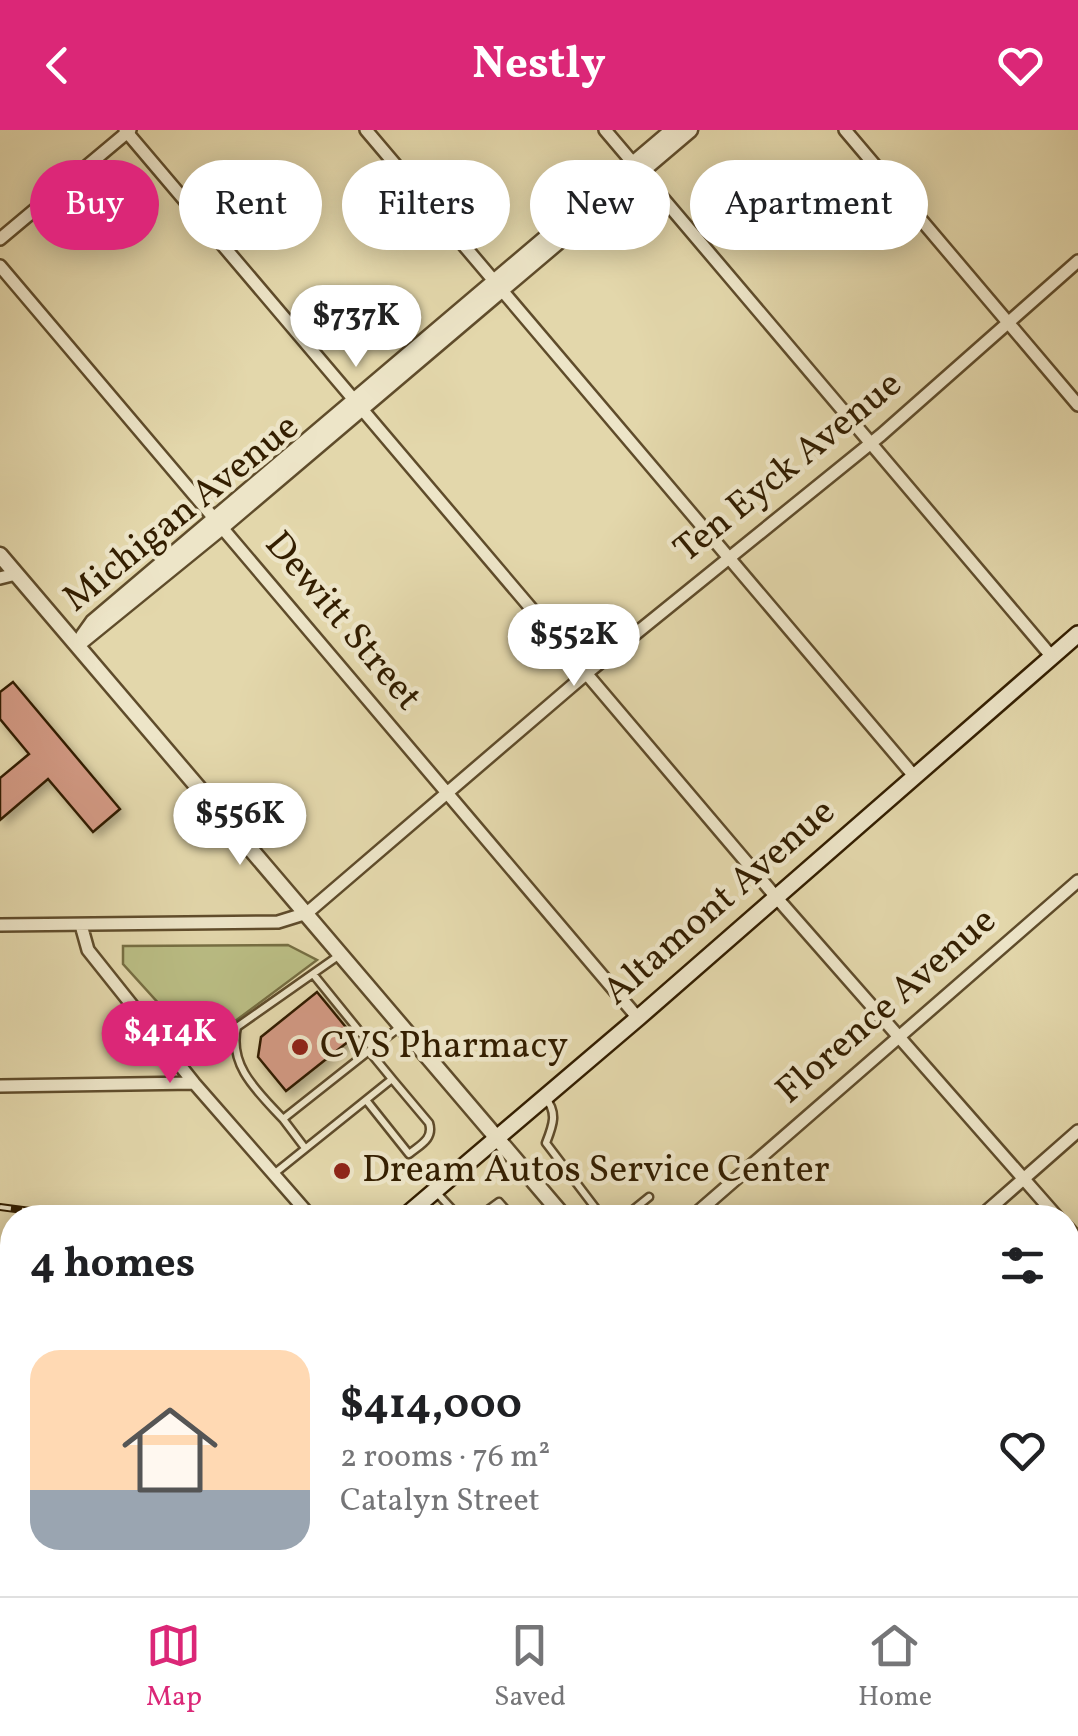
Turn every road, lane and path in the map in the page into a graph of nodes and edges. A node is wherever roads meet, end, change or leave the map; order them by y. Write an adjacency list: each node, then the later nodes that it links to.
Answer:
1 (366, 130): 15 (street)
2 (605, 130): 7 (street)
3 (673, 130): 8 (street, Michigan Avenue)
4 (690, 130): 9 (street, Michigan Avenue)
5 (844, 130): 16 (street)
6 (127, 131): 11 (street); 18 (street)
7 (630, 160)
8 (645, 160)
9 (648, 160)
10 (670, 206): 19 (street)
11 (0, 239)
12 (541, 250): 15 (street, Michigan Avenue)
13 (1078, 261): 16 (street, Ten Eyck Avenue)
14 (0, 266): 20 (street, Dewitt Street)
15 (498, 287): 18 (street, Michigan Avenue); 22 (street)
16 (1008, 322): 17 (street); 19 (street, Ten Eyck Avenue)
17 (1078, 405)
18 (357, 406): 20 (street, Michigan Avenue); 27 (street)
19 (872, 441): 22 (street, Ten Eyck Avenue); 26 (street)
20 (218, 522): 25 (street, Michigan Avenue); 29 (street, Dewitt Street)
21 (0, 555): 23 (street)
22 (730, 556): 27 (street, Ten Eyck Avenue); 28 (street)
23 (8, 576): 25 (street)
24 (1078, 634): 26 (main road, Altamont Avenue)
25 (77, 645): 32 (street)
26 (1052, 657): 28 (main road, Altamont Avenue)
27 (587, 673): 29 (street, Ten Eyck Avenue); 31 (street)
28 (914, 776): 31 (main road, Altamont Avenue)
29 (448, 792): 32 (street, Ten Eyck Avenue); 37 (street, Dewitt Street)
30 (1078, 880): 39 (street, Florence Avenue)
31 (776, 897): 37 (main road, Altamont Avenue); 39 (street)
32 (307, 912): 34 (street); 35 (street)
33 (0, 925): 34 (street)
34 (81, 925): 42 (street)
35 (342, 954): 36 (lane); 38 (street)
36 (313, 974): 40 (lane); 46 (lane)
37 (638, 1018): 44 (main road, Altamont Avenue)
38 (402, 1025): 40 (lane); 48 (street)
39 (898, 1038): 51 (street); 60 (street, Florence Avenue)
40 (371, 1050): 41 (lane); 46 (lane)
41 (392, 1079): 45 (lane); 45 (lane)
42 (194, 1083): 43 (street); 50 (street)
43 (0, 1086)
44 (544, 1096): 48 (main road, Altamont Avenue); 58 (lane)
45 (366, 1100): 49 (lane)
46 (283, 1119): 49 (lane)
47 (1078, 1132): 51 (street)
48 (495, 1137): 52 (main road, Altamont Avenue); 57 (street)
49 (306, 1148): 50 (lane)
50 (274, 1174): 54 (street)
51 (1024, 1178): 61 (street); 62 (street)
52 (435, 1191): 55 (main road, Altamont Avenue); 56 (lane)
53 (649, 1197): 59 (lane)
54 (301, 1205)
55 (418, 1205)
56 (446, 1205)
57 (554, 1205)
58 (592, 1205)
59 (639, 1205)
60 (706, 1205)
61 (994, 1205)
62 (1047, 1205)

